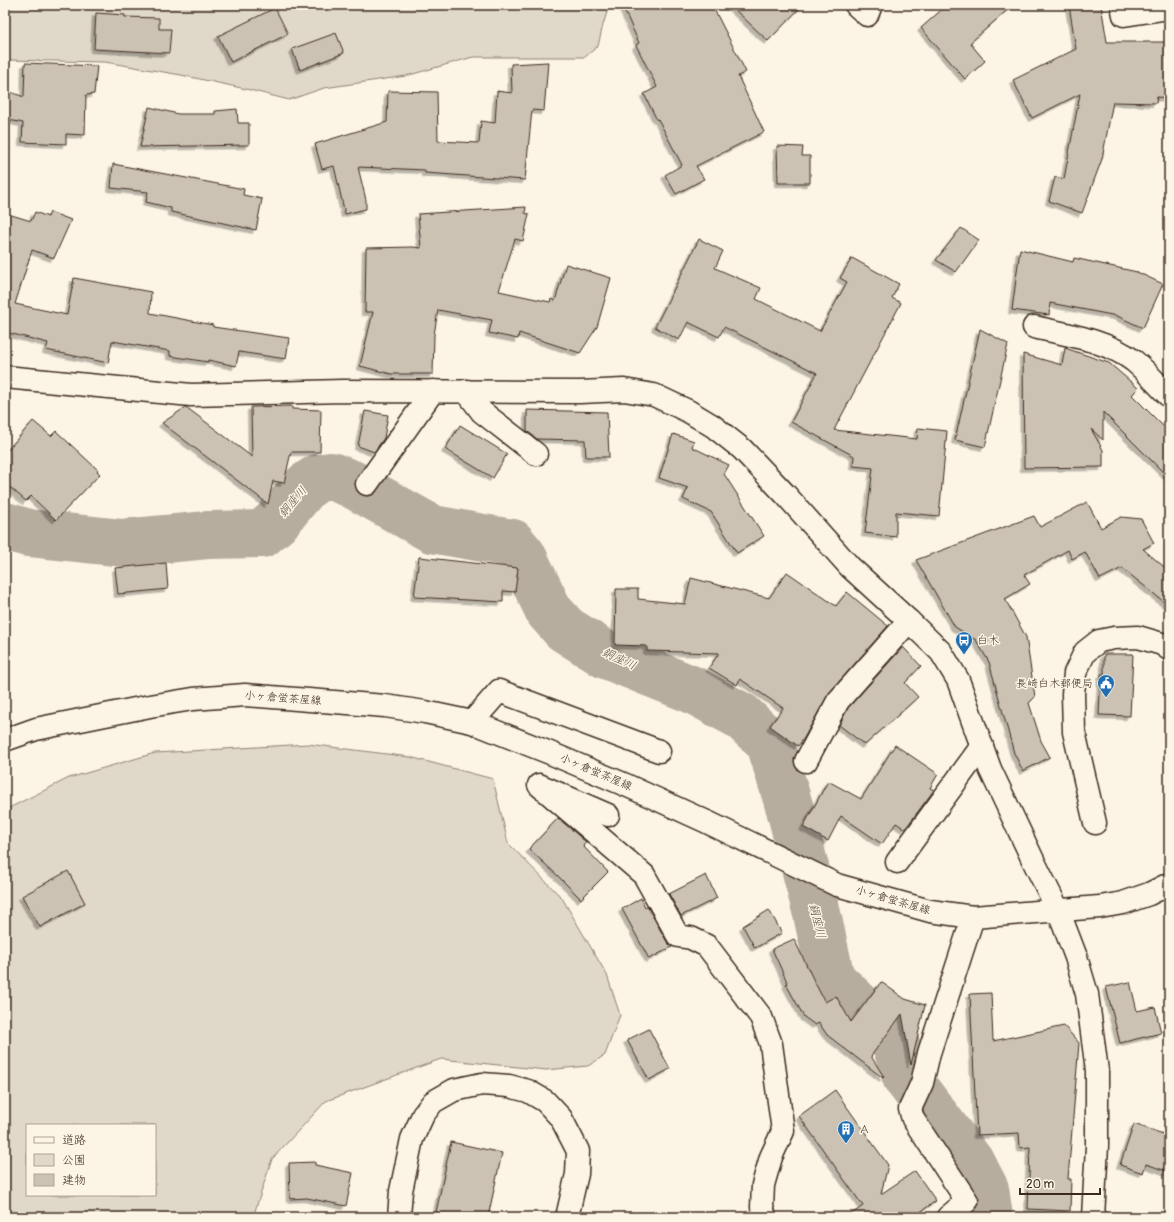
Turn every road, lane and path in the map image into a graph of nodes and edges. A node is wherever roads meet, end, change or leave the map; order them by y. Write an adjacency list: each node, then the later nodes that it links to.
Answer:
1 (856, 5): 2 (street)
2 (871, 5)
3 (1122, 5): 4 (street)
4 (1169, 8)
5 (1034, 327): 9 (street)
6 (5, 377): 7 (street)
7 (433, 391): 8 (street); 11 (street)
8 (466, 391): 10 (street); 12 (street)
9 (1169, 396)
10 (536, 454)
11 (367, 484)
12 (909, 620): 16 (street); 18 (street)
13 (1169, 649): 20 (street)
14 (472, 722): 15 (street, 小ヶ倉蛍茶屋線); 17 (street); 24 (street, 小ヶ倉蛍茶屋線)
15 (5, 740)
16 (982, 746): 21 (street); 23 (street)
17 (659, 752)
18 (806, 761)
19 (608, 815): 28 (street)
20 (1095, 824)
21 (896, 862)
22 (1169, 884): 23 (street, 小ヶ倉蛍茶屋線)
23 (1058, 910): 24 (street, 小ヶ倉蛍茶屋線); 30 (street)
24 (973, 917): 25 (street)
25 (969, 1209): 29 (street)
26 (399, 1217): 27 (street)
27 (568, 1217)
28 (765, 1217)
29 (948, 1217)
30 (1093, 1217)

